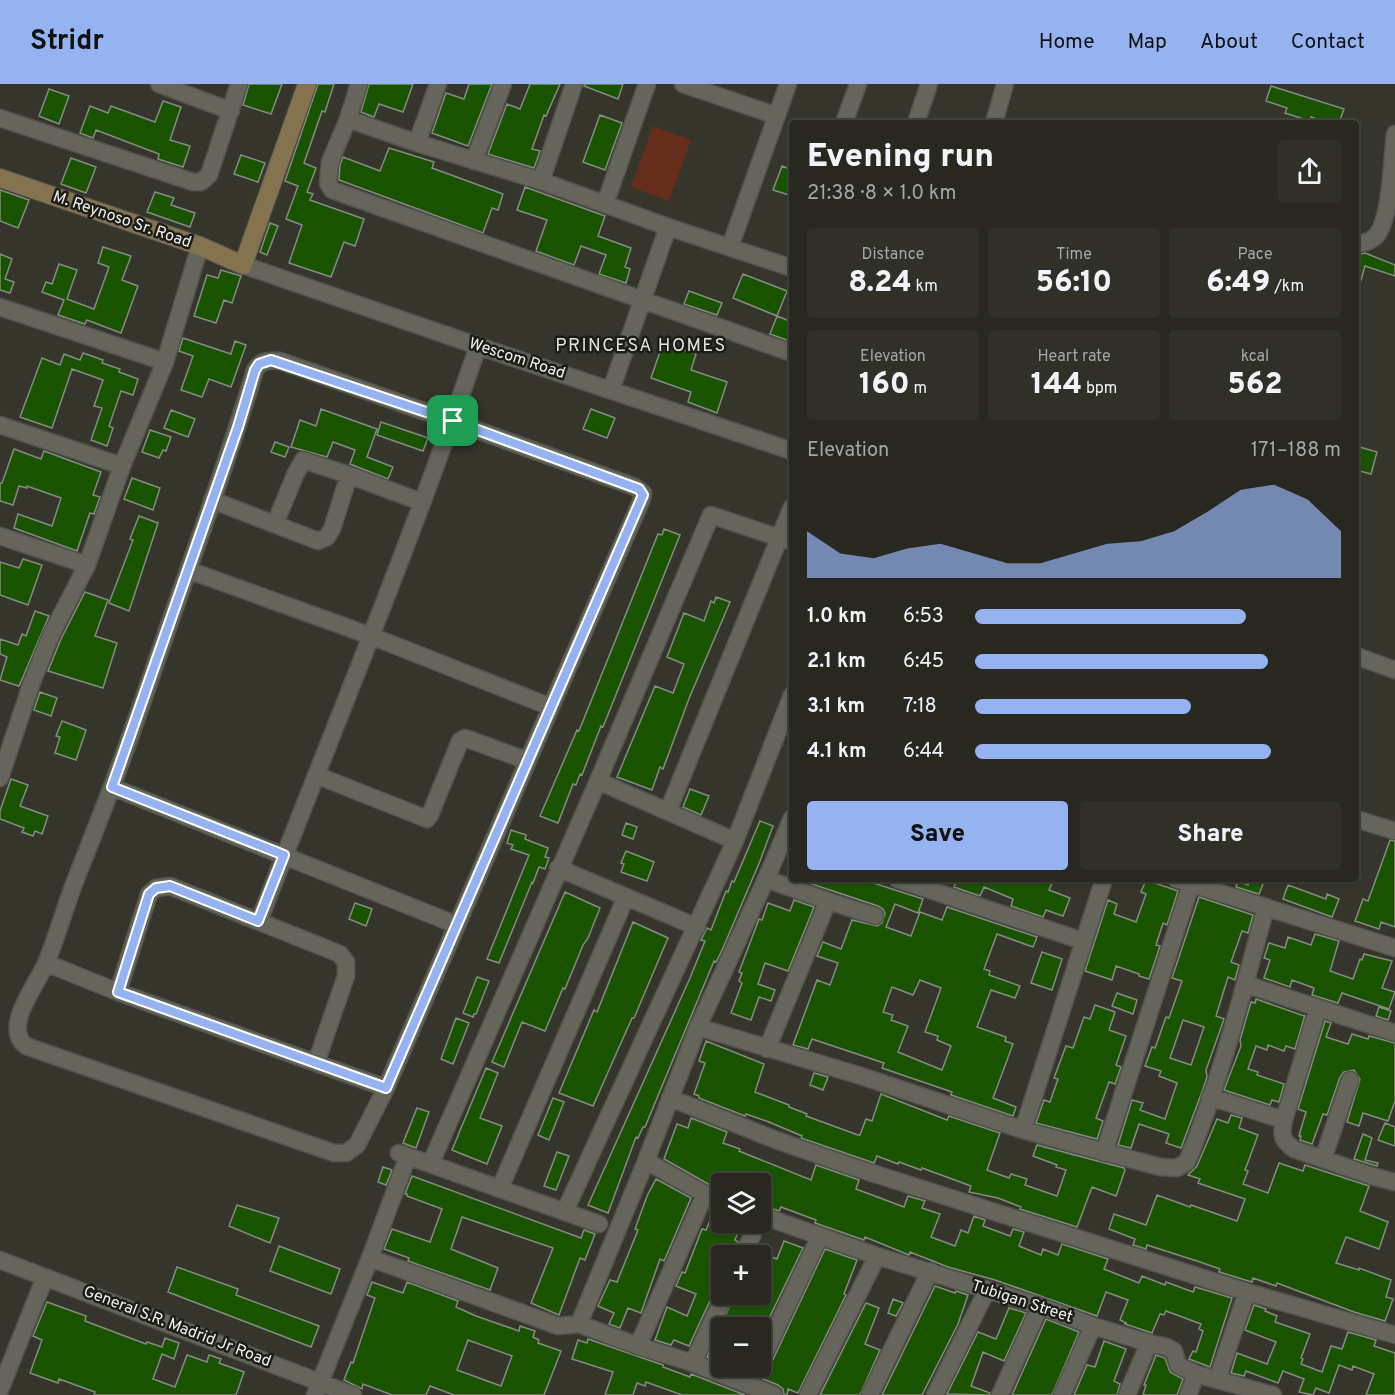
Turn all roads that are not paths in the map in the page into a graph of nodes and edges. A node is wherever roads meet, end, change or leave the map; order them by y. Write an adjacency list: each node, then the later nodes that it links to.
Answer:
1 (159, 84): 15 (street)
2 (240, 84): 15 (street)
3 (307, 84): 32 (street)
4 (359, 84): 18 (street)
5 (438, 84): 23 (street)
6 (503, 84): 24 (street)
7 (574, 84): 26 (street)
8 (647, 84): 27 (street)
9 (683, 84): 14 (street)
10 (788, 84): 16 (street)
11 (858, 84): 19 (street)
12 (929, 84): 20 (street)
13 (1005, 84): 21 (street)
14 (715, 89): 16 (street)
15 (231, 111): 17 (street)
16 (777, 116): 31 (street)
17 (0, 118)
18 (348, 119): 23 (street); 34 (street)
19 (845, 120)
20 (917, 120)
21 (995, 120)
22 (1395, 134): 29 (street)
23 (417, 143): 24 (street)
24 (474, 161): 26 (street)
25 (0, 178): 30 (street, M. Reynoso Sr. Road)
26 (541, 181): 27 (street)
27 (605, 204): 28 (street)
28 (668, 227): 31 (street); 34 (street)
29 (1359, 244)
30 (200, 246): 32 (street, M. Reynoso Sr. Road); 38 (street)
31 (730, 247): 33 (street)
32 (243, 265): 36 (street, Wescom Road)
33 (789, 267)
34 (642, 300): 37 (street); 39 (street)
35 (0, 307): 38 (street)
36 (478, 346): 39 (street, Wescom Road); 40 (street)
37 (789, 352)
38 (165, 362): 43 (street)
39 (611, 390): 42 (street, Wescom Road)
40 (453, 421): 45 (street); 46 (street); 57 (street)
41 (0, 424): 43 (street)
42 (789, 450)
43 (122, 466): 51 (street)
44 (349, 475): 46 (street); 48 (street); 48 (street)
45 (212, 500): 48 (street); 52 (street)
46 (421, 502): 53 (street)
47 (789, 521): 50 (street)
48 (275, 524)
49 (0, 536): 51 (street)
50 (785, 540): 61 (street); 63 (street)
51 (87, 565): 60 (street)
52 (188, 570): 53 (street); 62 (street)
53 (371, 636): 57 (street); 59 (street)
54 (1359, 657): 55 (street)
55 (1395, 670)
56 (789, 703): 67 (street)
57 (551, 707): 58 (street)
58 (528, 761): 59 (street); 79 (street)
59 (316, 775): 68 (street)
60 (0, 778)
61 (598, 781): 63 (street); 69 (street)
62 (112, 787): 68 (street); 83 (street)
63 (668, 811): 67 (street)
64 (1359, 820): 65 (street)
65 (1395, 831)
66 (787, 840): 70 (street)
67 (735, 841): 80 (street)
68 (284, 855): 78 (street); 79 (street)
69 (558, 868): 74 (street); 100 (street)
70 (766, 879): 75 (street); 87 (street)
71 (906, 882): 81 (street)
72 (1103, 882): 81 (street)
73 (1184, 882): 76 (street); 97 (street)
74 (626, 897): 80 (street); 102 (street)
75 (828, 901): 77 (street); 89 (street)
76 (1266, 907): 82 (street); 84 (street)
77 (875, 916)
78 (258, 921): 85 (street); 90 (street)
79 (457, 925): 92 (street)
80 (697, 927): 105 (street)
81 (1083, 941): 96 (street)
82 (1395, 948)
83 (46, 963): 85 (street); 92 (street)
84 (1245, 984): 86 (street); 93 (street)
85 (118, 992): 90 (street)
86 (1318, 1008): 88 (street); 95 (street)
87 (698, 1027): 89 (street); 94 (street)
88 (1395, 1033)
89 (767, 1048): 96 (street)
90 (316, 1063): 92 (street)
91 (1350, 1080): 98 (street)
92 (386, 1088)
93 (1210, 1097): 95 (street); 97 (street)
94 (670, 1098): 99 (street); 115 (street)
95 (1284, 1120): 98 (street)
96 (1023, 1130): 97 (street)
97 (1104, 1153)
98 (1323, 1159): 101 (street)
99 (646, 1161): 103 (street); 118 (street)
100 (431, 1163): 102 (street); 110 (street)
101 (1395, 1182)
102 (500, 1188): 105 (street)
103 (705, 1194): 104 (street); 123 (street)
104 (711, 1196)
105 (565, 1211): 107 (street)
106 (771, 1219): 108 (street, Tubigan Street)
107 (599, 1224)
108 (820, 1236): 109 (street, Tubigan Street); 121 (street)
109 (877, 1256): 112 (street, Tubigan Street); 133 (street)
110 (370, 1258): 118 (street); 129 (street)
111 (0, 1260): 113 (street, General S.R. Madrid Jr Road)
112 (930, 1271): 114 (street, Tubigan Street); 134 (street)
113 (45, 1277): 129 (street, General S.R. Madrid Jr Road); 130 (street)
114 (987, 1290): 117 (street, Tubigan Street); 135 (street)
115 (1247, 1292): 120 (street); 127 (street)
116 (720, 1305): 124 (street)
117 (1040, 1306): 119 (street, Tubigan Street); 136 (street)
118 (579, 1324): 123 (street)
119 (1093, 1326): 122 (street, Tubigan Street); 137 (street)
120 (1395, 1335)
121 (771, 1341)
122 (1149, 1343): 125 (street, Tubigan Street); 138 (street)
123 (638, 1346): 124 (street)
124 (693, 1363): 128 (street)
125 (1196, 1374): 127 (street, Tubigan Street); 139 (street)
126 (754, 1377): 128 (street)
127 (1217, 1380): 140 (street, Tubigan Street)
128 (749, 1386): 132 (street)
129 (318, 1389): 131 (street, General S.R. Madrid Jr Road)
130 (0, 1390)
131 (353, 1395)
132 (774, 1395)
133 (808, 1395)
134 (870, 1395)
135 (935, 1395)
136 (999, 1395)
137 (1062, 1395)
138 (1127, 1395)
139 (1188, 1395)
140 (1273, 1395)

